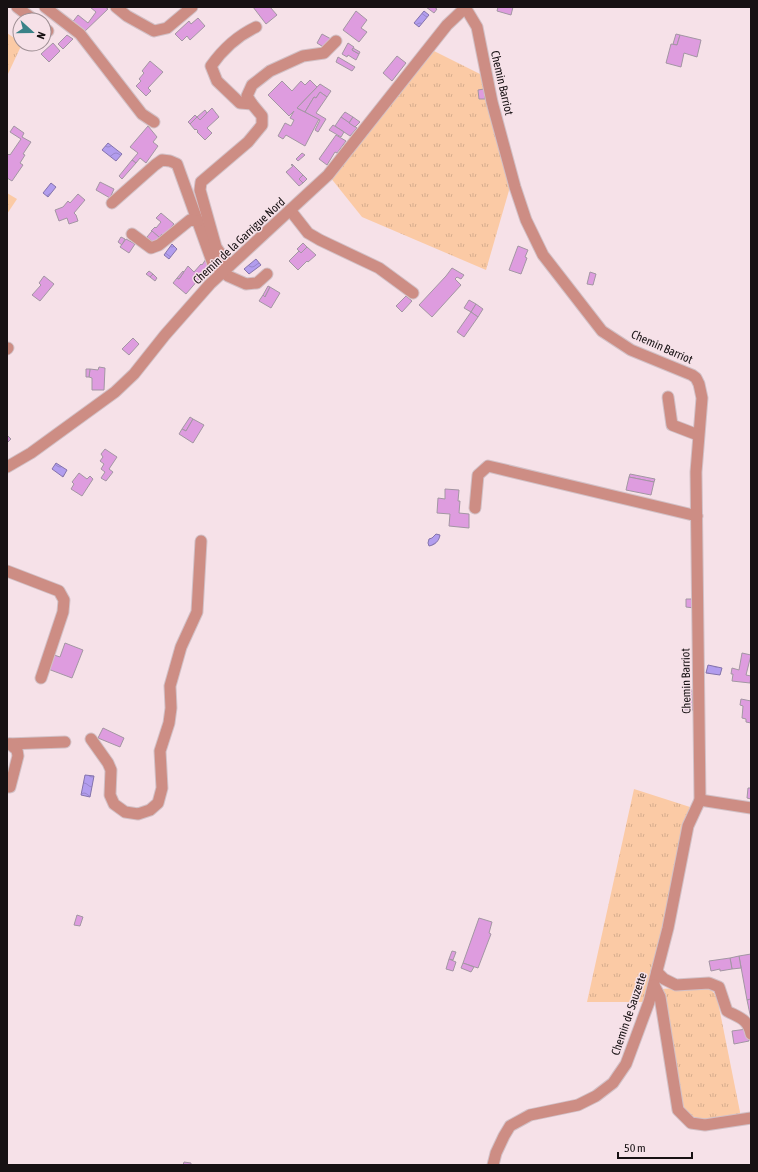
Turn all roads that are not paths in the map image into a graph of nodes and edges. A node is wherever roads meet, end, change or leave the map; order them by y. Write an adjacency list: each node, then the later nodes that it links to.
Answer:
1 (45, 7): 8 (street)
2 (116, 7): 3 (street)
3 (192, 7)
4 (465, 7): 10 (street, Chemin de la Garrigue Nord); 17 (street, Chemin Barriot)
5 (256, 27): 7 (street)
6 (336, 41): 7 (street)
7 (252, 104): 13 (street)
8 (154, 122)
9 (112, 203): 11 (street)
10 (290, 210): 13 (street, Chemin de la Garrigue Nord); 15 (street)
11 (198, 221): 12 (street); 13 (street)
12 (132, 234)
13 (226, 269): 14 (street); 18 (street, Chemin de la Garrigue Nord)
14 (267, 274)
15 (413, 293)
16 (668, 397): 17 (street)
17 (698, 435): 20 (street, Chemin Barriot)
18 (7, 467)
19 (475, 508): 20 (street)
20 (697, 516): 28 (street, Chemin Barriot)
21 (201, 541): 24 (street)
22 (7, 571): 23 (street)
23 (41, 678)
24 (91, 739)
25 (65, 742): 26 (street)
26 (9, 744): 27 (street)
27 (7, 787)
28 (700, 800): 29 (street); 30 (street, Chemin de Sauzette)
29 (751, 808)
30 (657, 972): 31 (street, Chemin de Sauzette); 32 (street)
31 (654, 985): 33 (street); 34 (street, Chemin de Sauzette)
32 (751, 1034)
33 (751, 1118)
34 (493, 1165)

